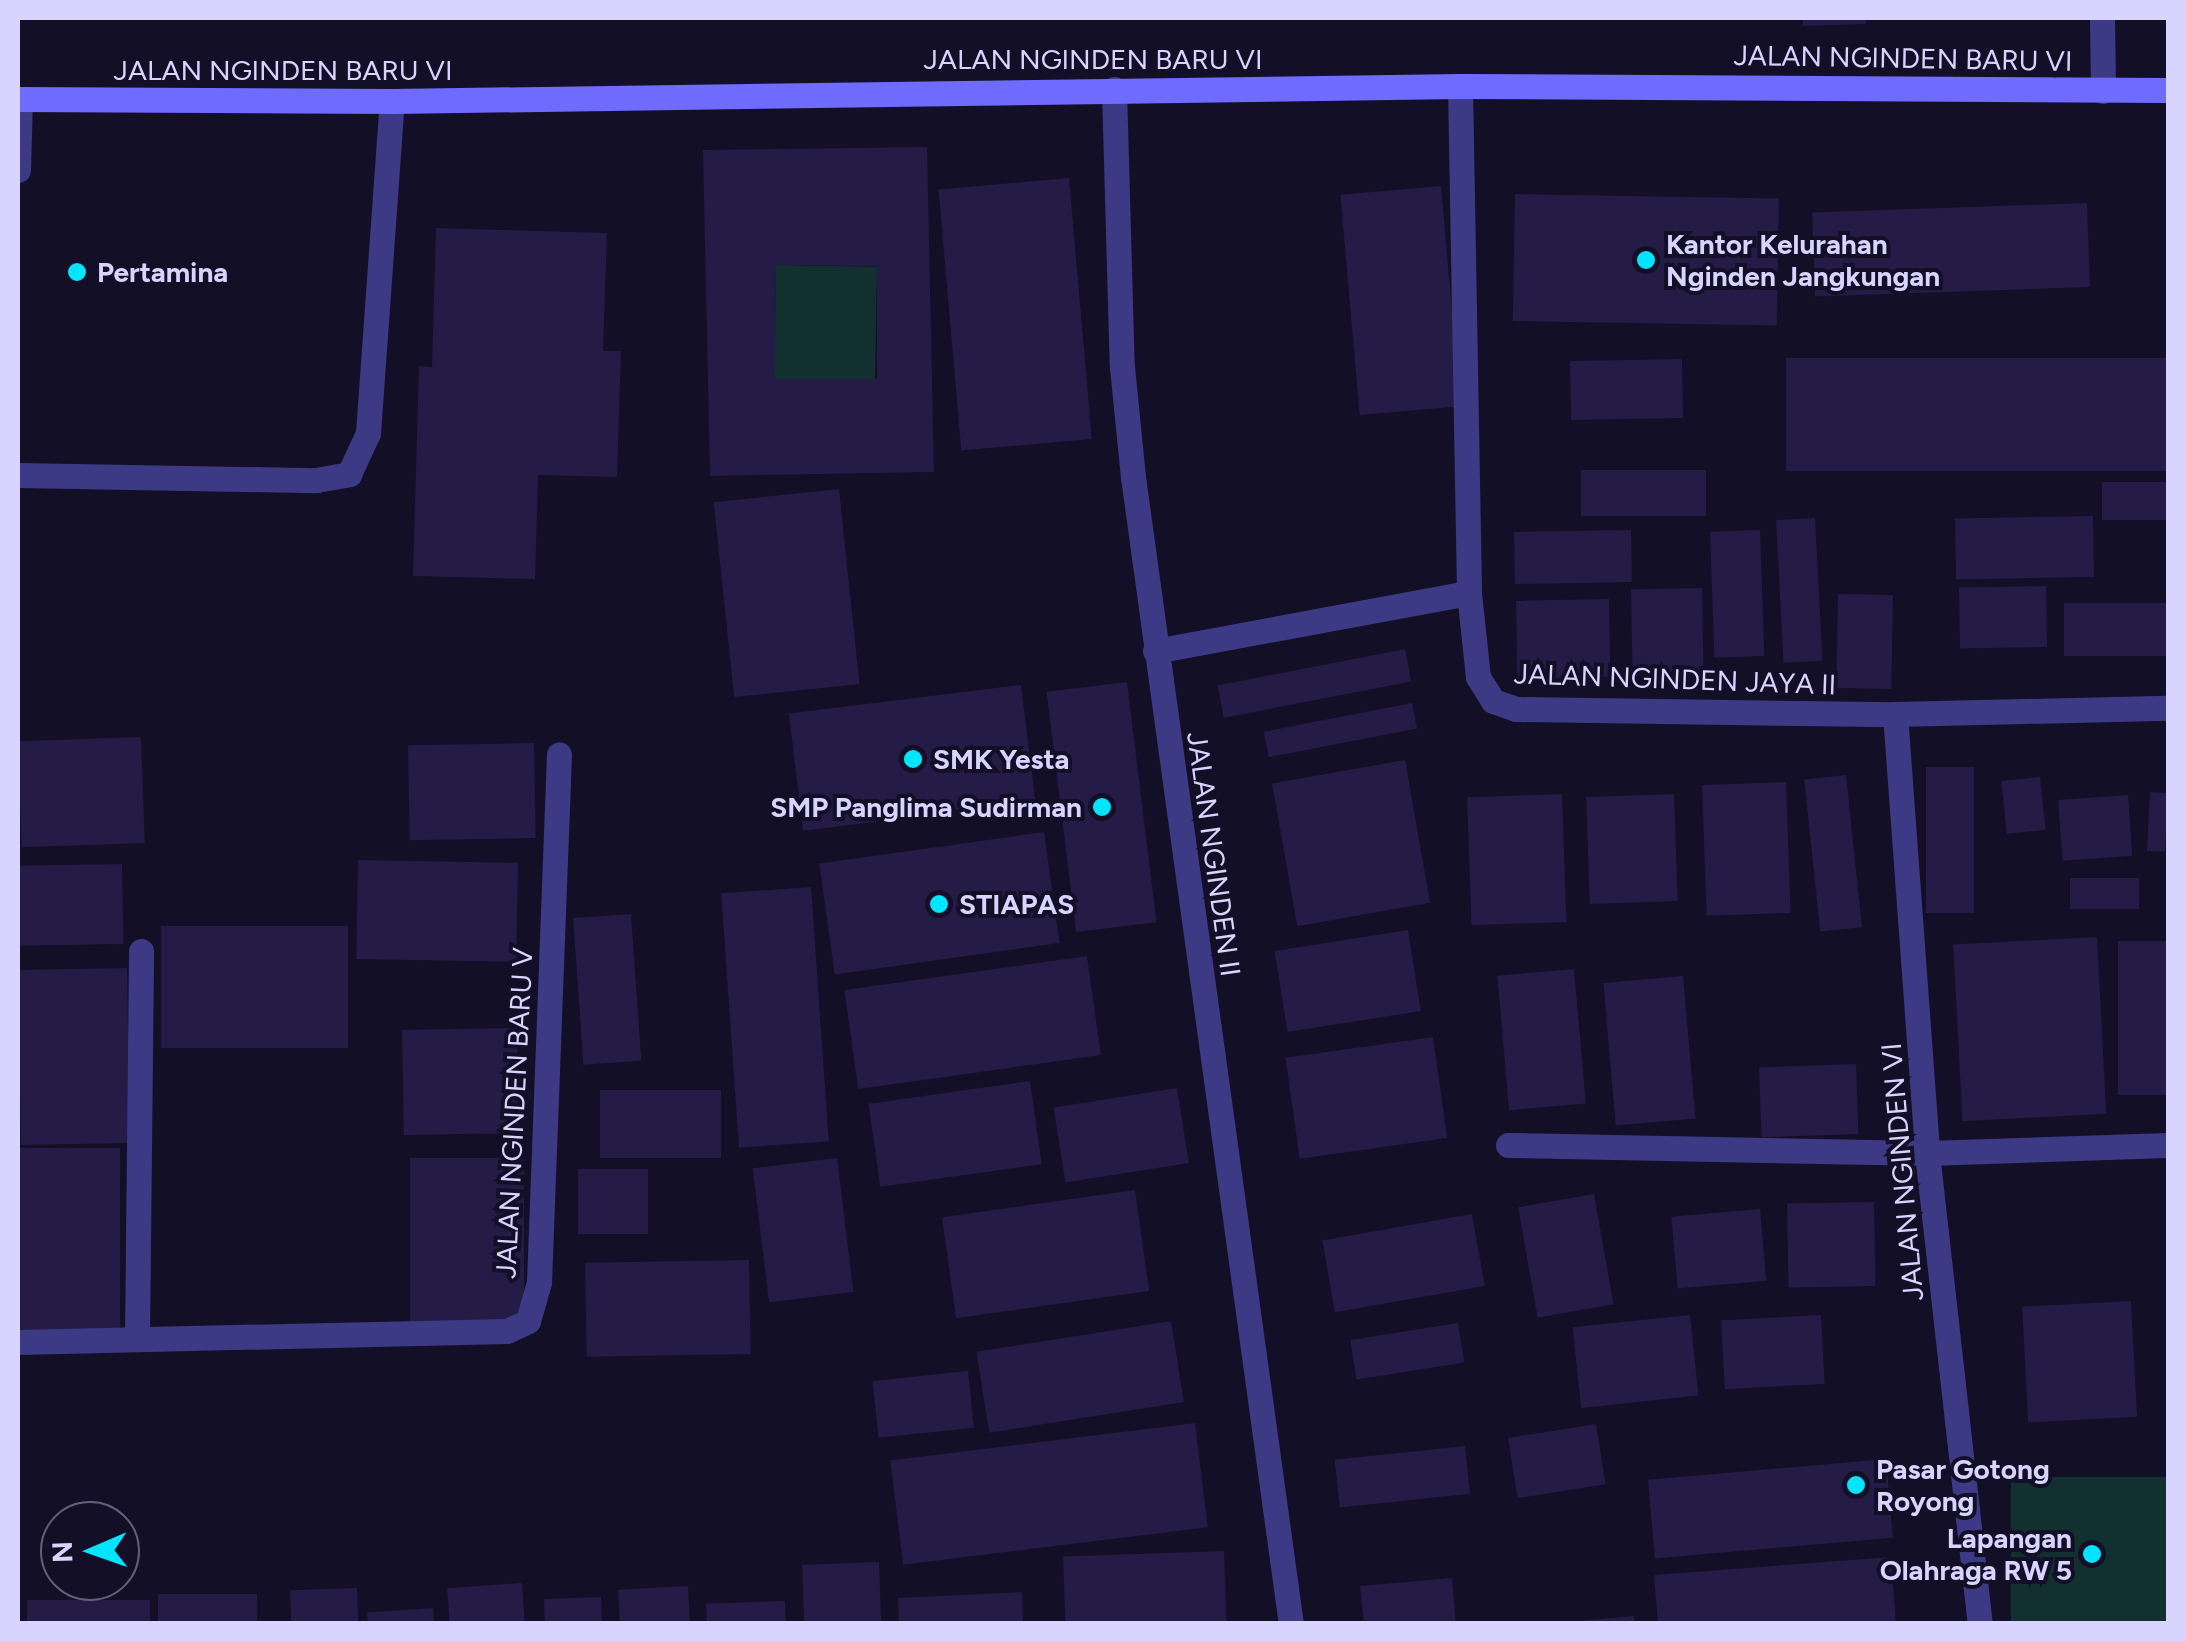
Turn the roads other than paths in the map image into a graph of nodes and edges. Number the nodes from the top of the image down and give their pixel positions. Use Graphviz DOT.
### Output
graph roads {
  1 [pos="2102,18"];
  2 [pos="1460,86"];
  3 [pos="1114,90"];
  4 [pos="2168,90"];
  5 [pos="2103,91"];
  6 [pos="19,100"];
  7 [pos="392,101"];
  8 [pos="18,170"];
  9 [pos="18,475"];
  10 [pos="1469,593"];
  11 [pos="1155,651"];
  12 [pos="2168,708"];
  13 [pos="1895,714"];
  14 [pos="559,754"];
  15 [pos="141,952"];
  16 [pos="1508,1145"];
  17 [pos="2168,1146"];
  18 [pos="1927,1153"];
  19 [pos="138,1339"];
  20 [pos="18,1342"];
  21 [pos="1291,1624"];
  22 [pos="1980,1624"];
  1 -- 5 [label="street"];
  2 -- 3 [label="street, JALAN NGINDEN BARU VI"];
  2 -- 5 [label="street, JALAN NGINDEN BARU VI"];
  2 -- 10 [label="street"];
  3 -- 7 [label="street, JALAN NGINDEN BARU VI"];
  3 -- 11 [label="street, JALAN NGINDEN II"];
  4 -- 5 [label="street, JALAN NGINDEN BARU VI"];
  6 -- 7 [label="street, JALAN NGINDEN BARU VI"];
  6 -- 8 [label="street"];
  7 -- 9 [label="street"];
  10 -- 11 [label="street"];
  10 -- 13 [label="street, JALAN NGINDEN JAYA II"];
  11 -- 21 [label="street, JALAN NGINDEN II"];
  12 -- 13 [label="street, JALAN NGINDEN JAYA II"];
  13 -- 18 [label="street, JALAN NGINDEN VI"];
  14 -- 19 [label="street, JALAN NGINDEN BARU V"];
  15 -- 19 [label="street"];
  16 -- 18 [label="street"];
  17 -- 18 [label="street"];
  18 -- 22 [label="street, JALAN NGINDEN VI"];
  19 -- 20 [label="street, JALAN NGINDEN BARU V"];
}
